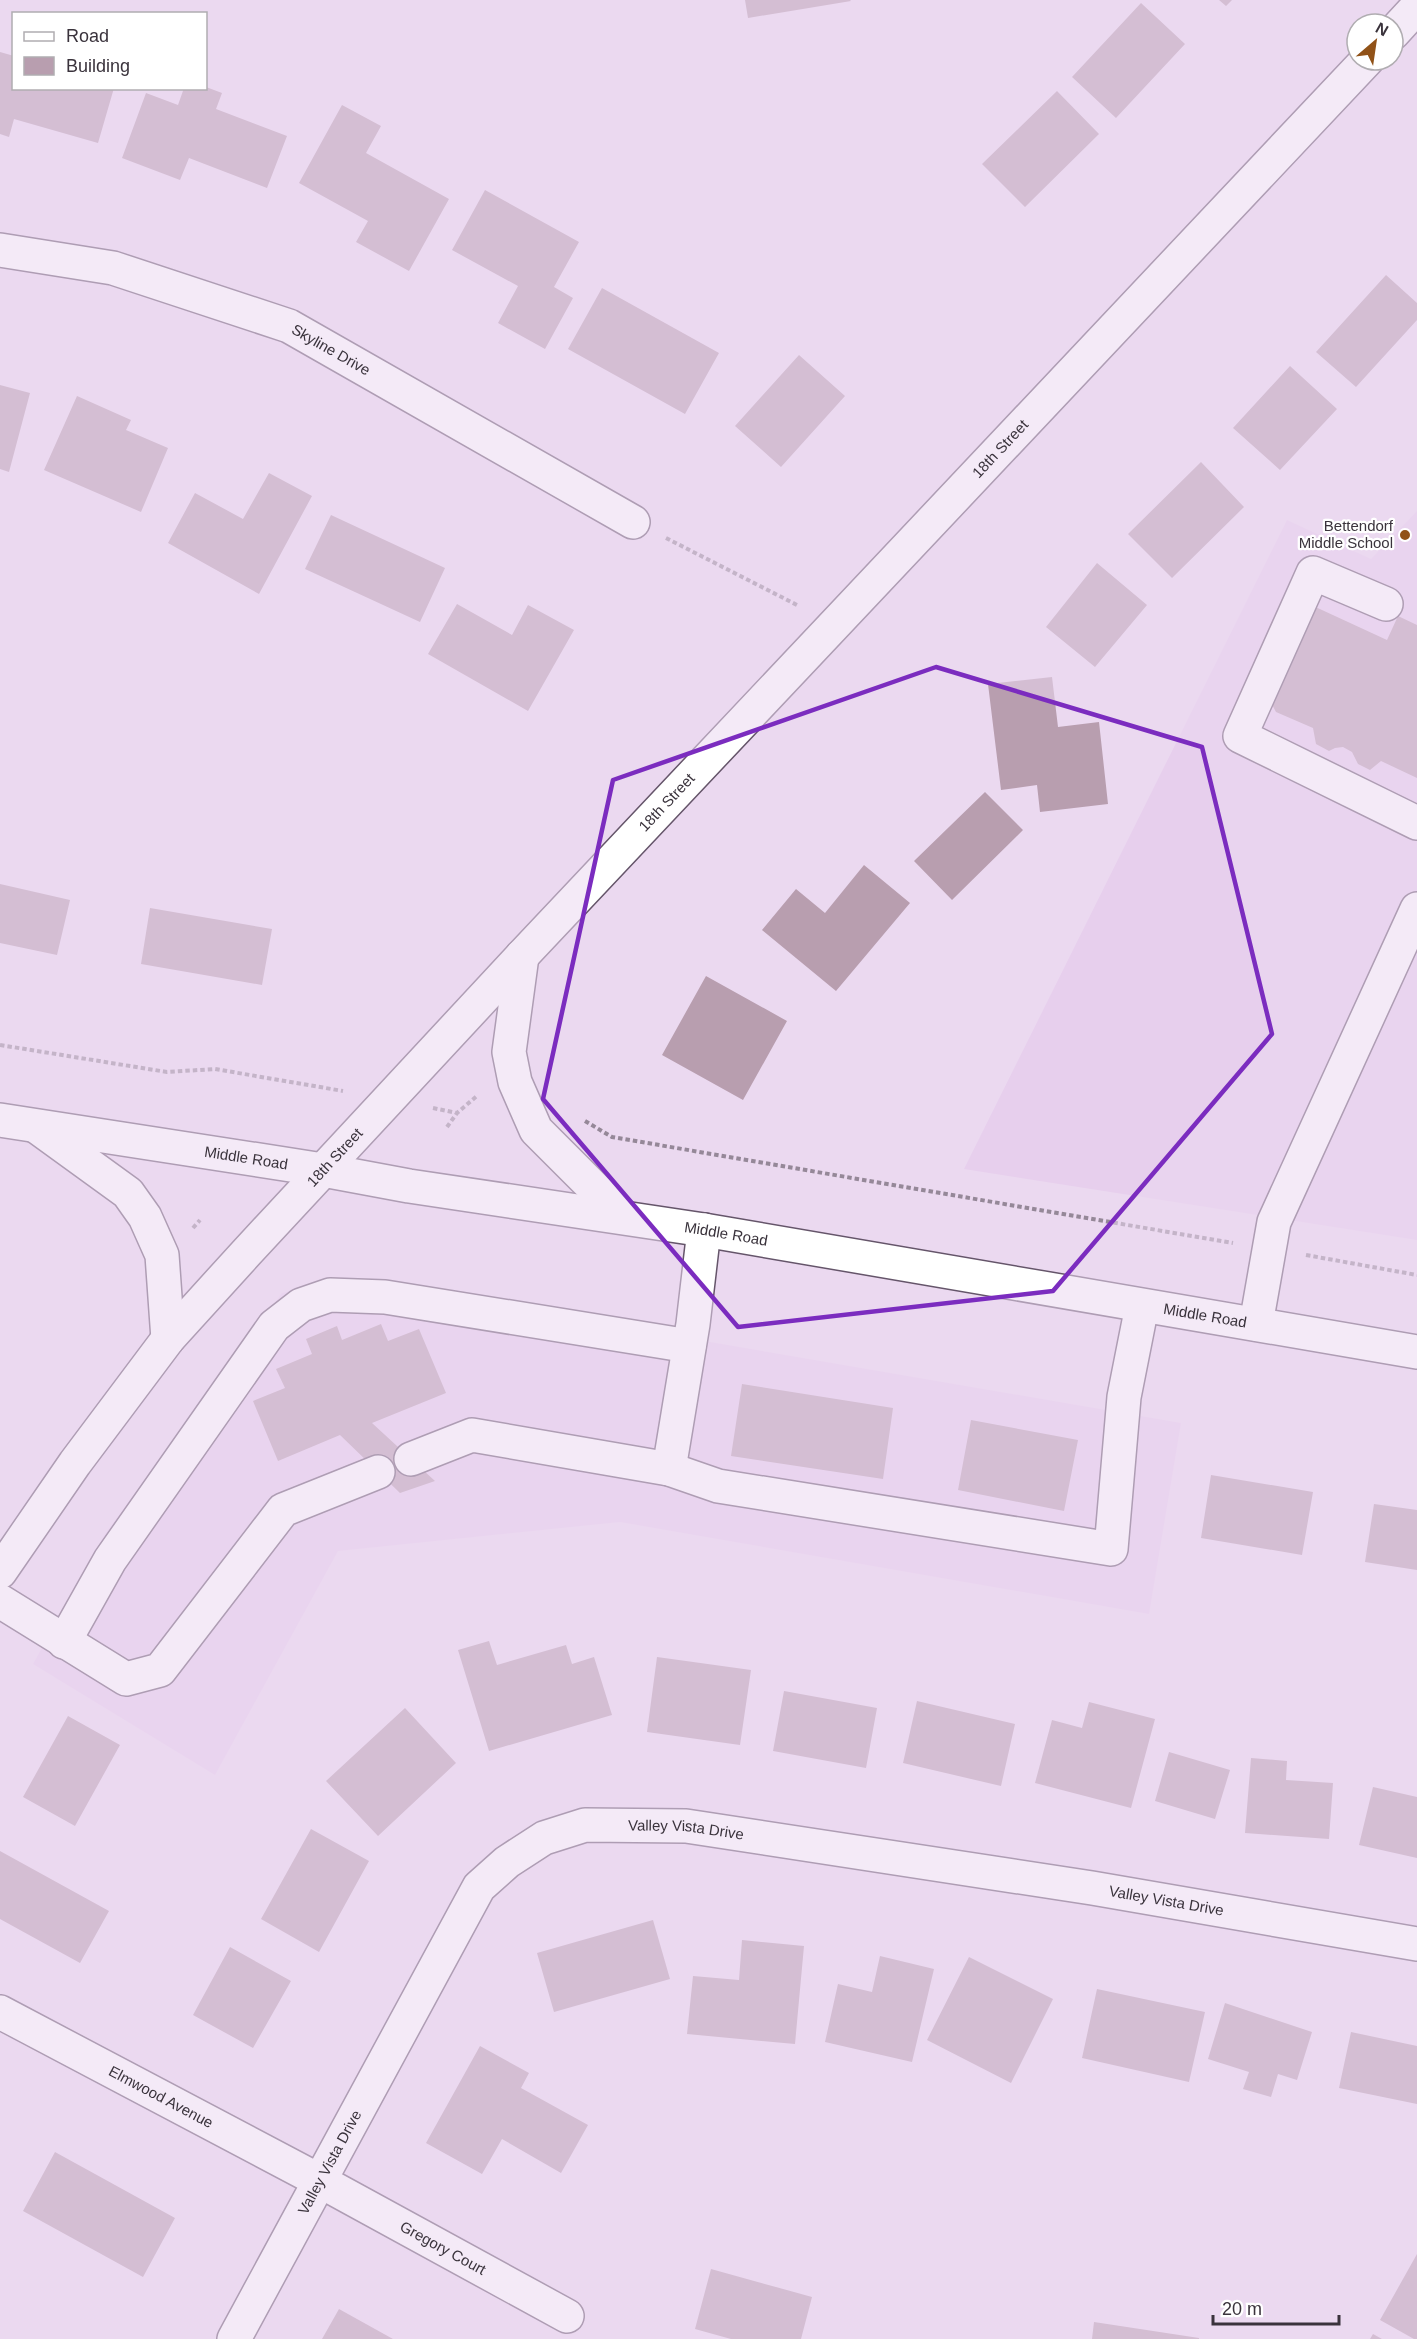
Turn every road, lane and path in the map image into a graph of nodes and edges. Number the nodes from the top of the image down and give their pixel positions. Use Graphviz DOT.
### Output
graph roads {
  1 [pos="1417,7"];
  2 [pos="1405,20"];
  3 [pos="1356,72"];
  4 [pos="0,250"];
  5 [pos="633,522"];
  6 [pos="1386,604"];
  7 [pos="835,624"];
  8 [pos="1417,823"];
  9 [pos="1417,909"];
  10 [pos="522,956"];
  11 [pos="0,1045"];
  12 [pos="294,1081"];
  13 [pos="486,1088"];
  14 [pos="426,1107"];
  15 [pos="457,1113"];
  16 [pos="580,1116"];
  17 [pos="0,1120"];
  18 [pos="33,1125"];
  19 [pos="447,1127"];
  20 [pos="323,1170"];
  21 [pos="623,1217"];
  22 [pos="704,1230"];
  23 [pos="1239,1244"];
  24 [pos="1305,1255"];
  25 [pos="1417,1275"];
  26 [pos="1142,1306"];
  27 [pos="1256,1324"];
  28 [pos="168,1339"];
  29 [pos="689,1346"];
  30 [pos="1417,1352"];
  31 [pos="411,1459"];
  32 [pos="669,1469"];
  33 [pos="378,1472"];
  34 [pos="0,1572"];
  35 [pos="0,1601"];
  36 [pos="64,1641"];
  37 [pos="1417,1944"];
  38 [pos="0,2012"];
  39 [pos="320,2181"];
  40 [pos="567,2316"];
  41 [pos="234,2339"];
  1 -- 2 [label="street"];
  3 -- 7 [label="street, 18th Street"];
  4 -- 5 [label="street, Skyline Drive"];
  5 -- 7 [label="path"];
  6 -- 8 [label="street"];
  7 -- 10 [label="street, 18th Street"];
  9 -- 27 [label="street"];
  10 -- 20 [label="street, 18th Street"];
  10 -- 21 [label="street"];
  11 -- 12 [label="path"];
  13 -- 15 [label="path"];
  14 -- 15 [label="path"];
  15 -- 19 [label="path"];
  16 -- 23 [label="path"];
  17 -- 18 [label="street, Middle Road"];
  18 -- 20 [label="street, Middle Road"];
  18 -- 28 [label="street, Middle Road"];
  20 -- 21 [label="street, Middle Road"];
  20 -- 28 [label="street, 18th Street"];
  21 -- 22 [label="street, Middle Road"];
  22 -- 26 [label="street, Middle Road"];
  22 -- 29 [label="street"];
  24 -- 25 [label="path"];
  26 -- 27 [label="street, Middle Road"];
  26 -- 32 [label="street"];
  27 -- 30 [label="street, Middle Road"];
  28 -- 34 [label="street, 18th Street"];
  29 -- 32 [label="street"];
  29 -- 36 [label="street"];
  31 -- 32 [label="street"];
  33 -- 36 [label="street"];
  35 -- 36 [label="street"];
  37 -- 39 [label="street, Valley Vista Drive"];
  38 -- 39 [label="street, Elmwood Avenue"];
  39 -- 40 [label="street, Gregory Court"];
  39 -- 41 [label="street, Valley Vista Drive"];
}
